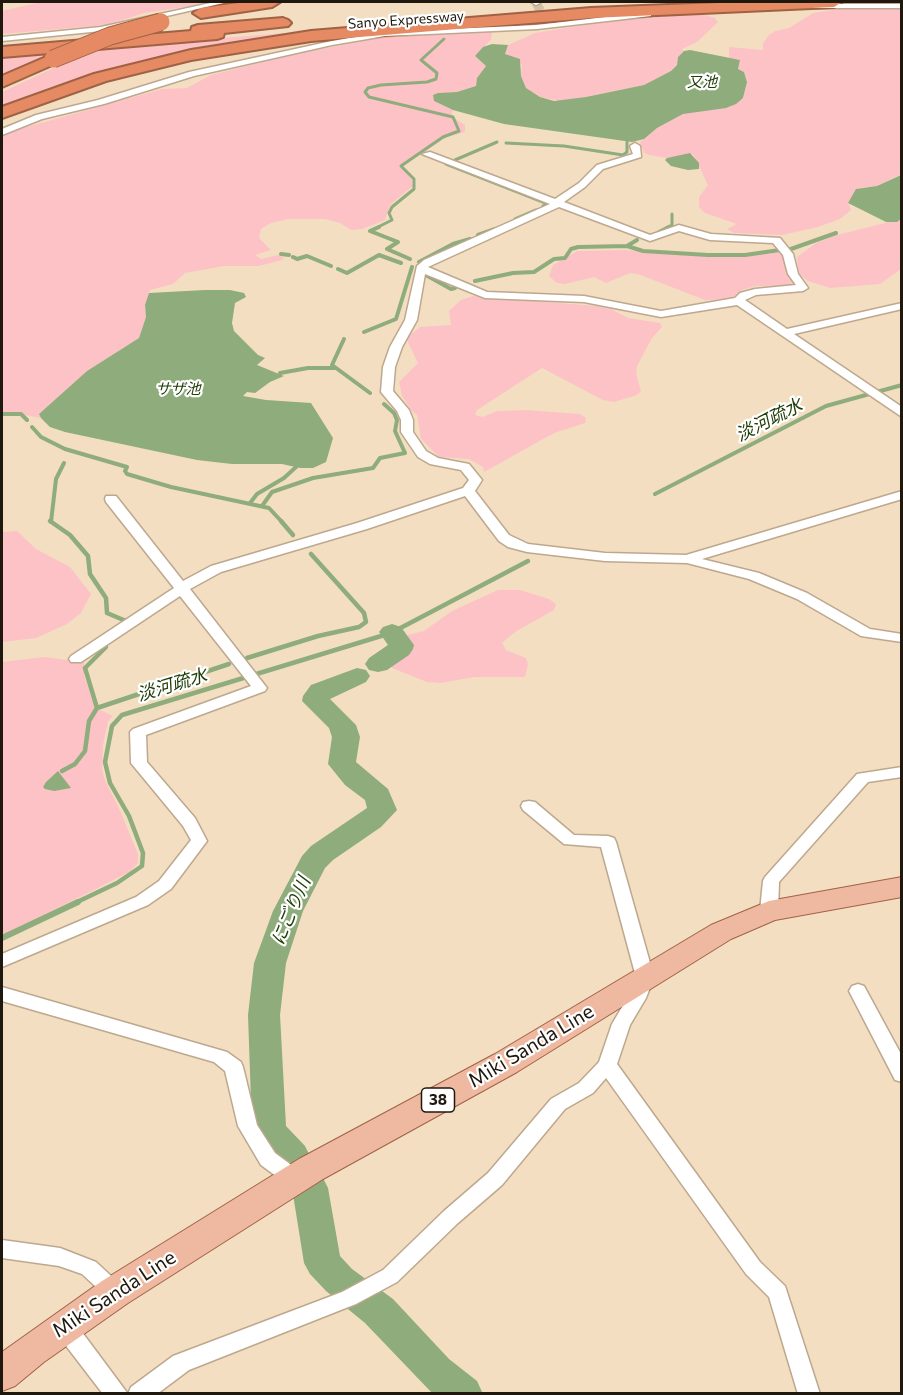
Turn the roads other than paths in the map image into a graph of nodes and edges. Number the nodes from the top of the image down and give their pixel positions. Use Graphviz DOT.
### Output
graph roads {
  1 [pos="224,2"];
  2 [pos="272,2"];
  3 [pos="660,2"];
  4 [pos="812,2"];
  5 [pos="834,2"];
  6 [pos="902,6"];
  7 [pos="2,39"];
  8 [pos="2,46"];
  9 [pos="2,52"];
  10 [pos="2,82"];
  11 [pos="2,113"];
  12 [pos="2,132"];
  13 [pos="635,146"];
  14 [pos="427,154"];
  15 [pos="557,203"];
  16 [pos="421,268"];
  17 [pos="739,301"];
  18 [pos="902,306"];
  19 [pos="788,332"];
  20 [pos="902,412"];
  21 [pos="468,491"];
  22 [pos="902,495"];
  23 [pos="111,499"];
  24 [pos="687,559"];
  25 [pos="182,589"];
  26 [pos="902,638"];
  27 [pos="76,659"];
  28 [pos="902,772"];
  29 [pos="529,806"];
  30 [pos="902,887"];
  31 [pos="769,911"];
  32 [pos="2,961"];
  33 [pos="645,977"];
  34 [pos="858,991"];
  35 [pos="2,994"];
  36 [pos="607,1065"];
  37 [pos="902,1075"];
  38 [pos="295,1179"];
  39 [pos="2,1249"];
  40 [pos="115,1292"];
  41 [pos="65,1327"];
  42 [pos="2,1374"];
  43 [pos="117,1394"];
  44 [pos="139,1394"];
  45 [pos="809,1394"];
  1 -- 7 [label="street"];
  2 -- 10 [label="highway, bridge"];
  3 -- 8 [label="highway, Sanyo Expressway"];
  4 -- 9 [label="highway, Sanyo Expressway"];
  5 -- 11 [label="highway"];
  6 -- 12 [label="street"];
  13 -- 15 [label="street"];
  14 -- 15 [label="street"];
  15 -- 16 [label="street"];
  15 -- 17 [label="street"];
  16 -- 17 [label="street"];
  16 -- 21 [label="street"];
  17 -- 19 [label="street"];
  18 -- 19 [label="street"];
  19 -- 20 [label="street"];
  21 -- 24 [label="street"];
  21 -- 25 [label="street"];
  22 -- 24 [label="street"];
  23 -- 25 [label="street"];
  24 -- 26 [label="street"];
  25 -- 27 [label="street"];
  25 -- 32 [label="street"];
  28 -- 31 [label="street"];
  29 -- 33 [label="street"];
  30 -- 31 [label="main road, Miki Sanda Line / 38"];
  31 -- 33 [label="main road, Miki Sanda Line / 38"];
  33 -- 36 [label="street"];
  33 -- 38 [label="main road, Miki Sanda Line / 38"];
  34 -- 37 [label="street"];
  35 -- 38 [label="street"];
  36 -- 44 [label="street"];
  36 -- 45 [label="street"];
  38 -- 40 [label="main road, Miki Sanda Line / 38"];
  39 -- 40 [label="street"];
  40 -- 41 [label="main road, Miki Sanda Line / 38"];
  41 -- 42 [label="main road, Miki Sanda Line / 38"];
  41 -- 43 [label="street"];
}
